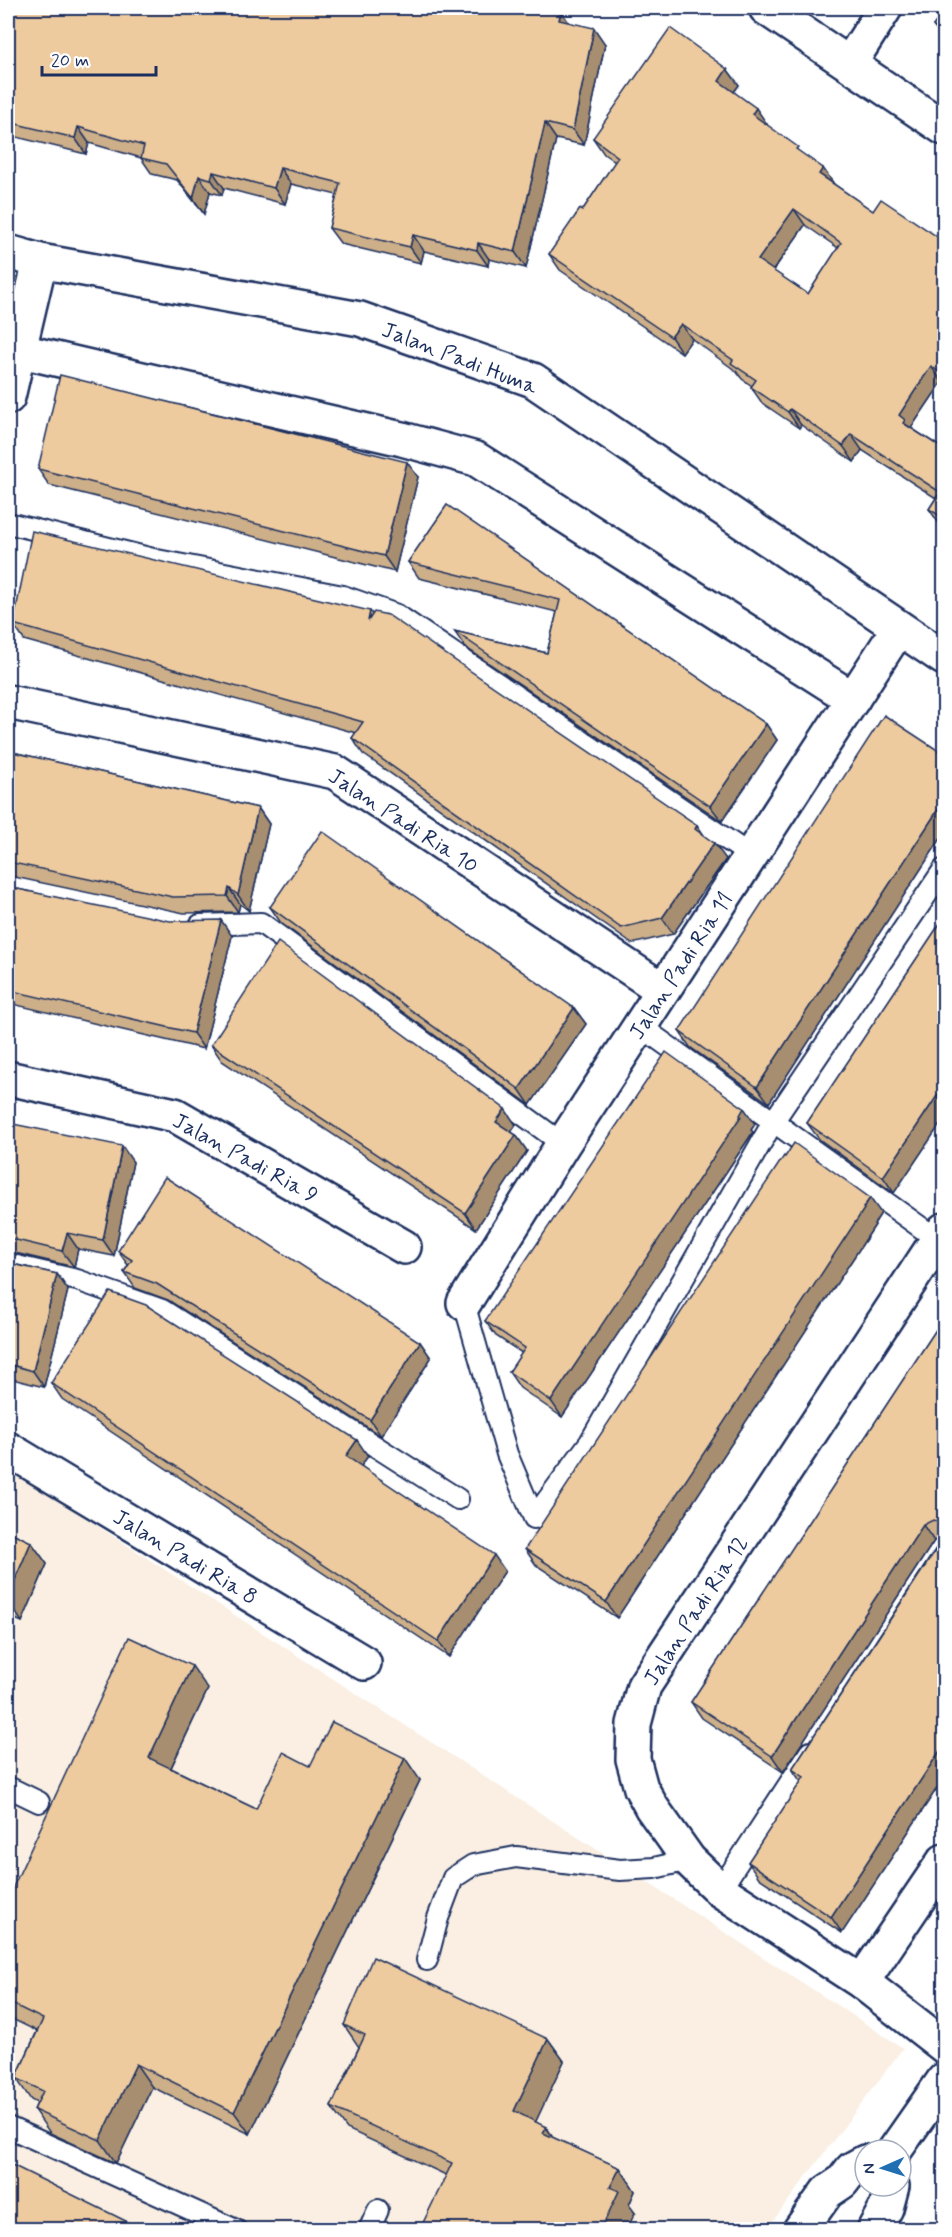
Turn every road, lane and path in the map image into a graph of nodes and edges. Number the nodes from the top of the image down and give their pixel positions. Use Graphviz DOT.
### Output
graph roads {
  1 [pos="766,8"];
  2 [pos="885,8"];
  3 [pos="850,63"];
  4 [pos="945,128"];
  5 [pos="8,252"];
  6 [pos="40,261"];
  7 [pos="13,349"];
  8 [pos="8,397"];
  9 [pos="8,523"];
  10 [pos="899,628"];
  11 [pos="945,658"];
  12 [pos="853,699"];
  13 [pos="8,702"];
  14 [pos="751,856"];
  15 [pos="945,869"];
  16 [pos="183,926"];
  17 [pos="663,990"];
  18 [pos="640,1026"];
  19 [pos="8,1078"];
  20 [pos="773,1122"];
  21 [pos="563,1144"];
  22 [pos="942,1238"];
  23 [pos="404,1247"];
  24 [pos="8,1264"];
  25 [pos="464,1303"];
  26 [pos="8,1449"];
  27 [pos="458,1499"];
  28 [pos="364,1663"];
  29 [pos="823,1734"];
  30 [pos="8,1787"];
  31 [pos="39,1802"];
  32 [pos="689,1860"];
  33 [pos="945,1861"];
  34 [pos="720,1890"];
  35 [pos="427,1960"];
  36 [pos="862,1982"];
  37 [pos="945,2046"];
  38 [pos="945,2080"];
  39 [pos="8,2127"];
  40 [pos="904,2138"];
  41 [pos="853,2172"];
  42 [pos="889,2198"];
  43 [pos="378,2210"];
  44 [pos="237,2229"];
  45 [pos="369,2229"];
  46 [pos="800,2229"];
  47 [pos="822,2229"];
  48 [pos="873,2229"];
  1 -- 3 [label="street"];
  2 -- 3 [label="street"];
  3 -- 4 [label="street"];
  5 -- 6 [label="street, Jalan Padi Huma"];
  6 -- 7 [label="street"];
  6 -- 10 [label="street, Jalan Padi Huma"];
  7 -- 8 [label="street"];
  7 -- 12 [label="street"];
  9 -- 14 [label="lane"];
  10 -- 11 [label="street, Jalan Padi Huma"];
  10 -- 12 [label="street, Jalan Padi Ria 11"];
  12 -- 14 [label="street, Jalan Padi Ria 11"];
  13 -- 17 [label="street, Jalan Padi Ria 10"];
  14 -- 17 [label="street, Jalan Padi Ria 11"];
  15 -- 20 [label="lane"];
  16 -- 21 [label="lane"];
  17 -- 18 [label="street, Jalan Padi Ria 11"];
  18 -- 20 [label="lane"];
  18 -- 21 [label="street, Jalan Padi Ria 11"];
  19 -- 23 [label="street, Jalan Padi Ria 9"];
  20 -- 22 [label="lane"];
  20 -- 25 [label="lane"];
  21 -- 25 [label="street, Jalan Padi Ria 11"];
  22 -- 32 [label="street, Jalan Padi Ria 12"];
  24 -- 27 [label="lane"];
  26 -- 28 [label="street, Jalan Padi Ria 8"];
  29 -- 34 [label="lane"];
  30 -- 31 [label="lane"];
  32 -- 34 [label="street, Jalan Padi Ria 12"];
  32 -- 35 [label="lane"];
  33 -- 36 [label="street"];
  34 -- 36 [label="street, Jalan Padi Ria 12"];
  36 -- 37 [label="street, Jalan Padi Ria 12"];
  38 -- 40 [label="street"];
  39 -- 44 [label="lane"];
  41 -- 46 [label="street"];
  41 -- 47 [label="street"];
  42 -- 48 [label="street"];
  43 -- 45 [label="lane"];
}
